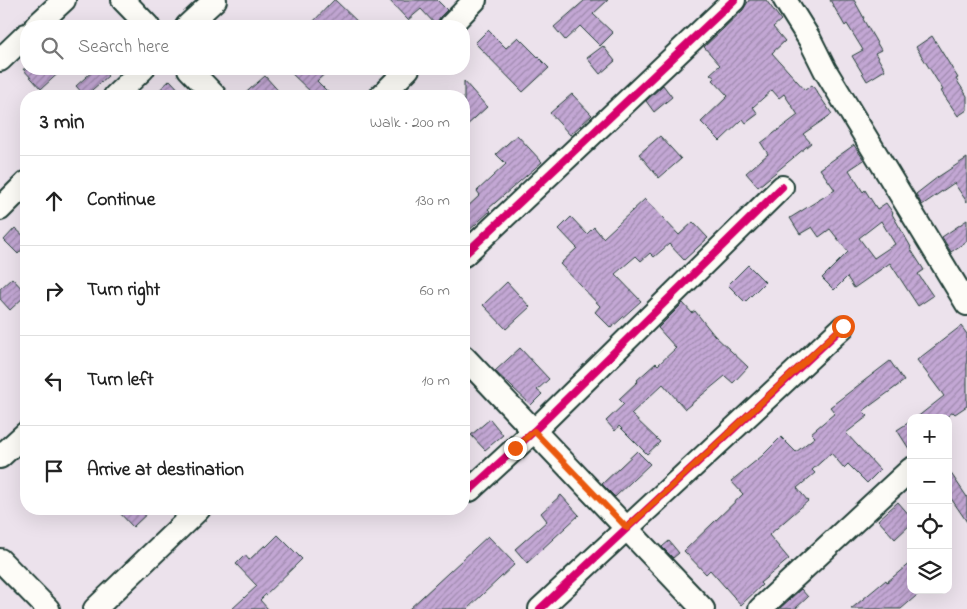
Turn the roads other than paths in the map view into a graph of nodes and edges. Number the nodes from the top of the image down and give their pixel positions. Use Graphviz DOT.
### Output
graph roads {
  1 [pos="64,0"];
  2 [pos="123,0"];
  3 [pos="215,0"];
  4 [pos="476,0"];
  5 [pos="734,0"];
  6 [pos="785,0"];
  7 [pos="42,20"];
  8 [pos="142,20"];
  9 [pos="193,20"];
  10 [pos="456,20"];
  11 [pos="20,41"];
  12 [pos="0,60"];
  13 [pos="137,75"];
  14 [pos="195,75"];
  15 [pos="402,75"];
  16 [pos="121,90"];
  17 [pos="209,90"];
  18 [pos="387,90"];
  19 [pos="782,188"];
  20 [pos="20,189"];
  21 [pos="0,209"];
  22 [pos="470,249"];
  23 [pos="967,304"];
  24 [pos="843,326"];
  25 [pos="470,364"];
  26 [pos="534,431"];
  27 [pos="20,439"];
  28 [pos="0,457"];
  29 [pos="907,473"];
  30 [pos="470,490"];
  31 [pos="193,515"];
  32 [pos="627,528"];
  33 [pos="0,560"];
  34 [pos="48,609"];
  35 [pos="95,609"];
  36 [pos="540,609"];
  37 [pos="704,609"];
  38 [pos="760,609"];
  1 -- 7 [label="street"];
  2 -- 8 [label="street"];
  3 -- 9 [label="street"];
  4 -- 10 [label="street"];
  5 -- 22 [label="street"];
  6 -- 23 [label="street"];
  11 -- 12 [label="street"];
  13 -- 16 [label="street"];
  14 -- 17 [label="street"];
  15 -- 18 [label="street"];
  19 -- 26 [label="street"];
  20 -- 21 [label="street"];
  24 -- 32 [label="street"];
  25 -- 26 [label="street"];
  26 -- 30 [label="street"];
  26 -- 32 [label="street"];
  27 -- 28 [label="street"];
  29 -- 38 [label="street"];
  31 -- 35 [label="street"];
  32 -- 36 [label="street"];
  32 -- 37 [label="street"];
  33 -- 34 [label="street"];
}
